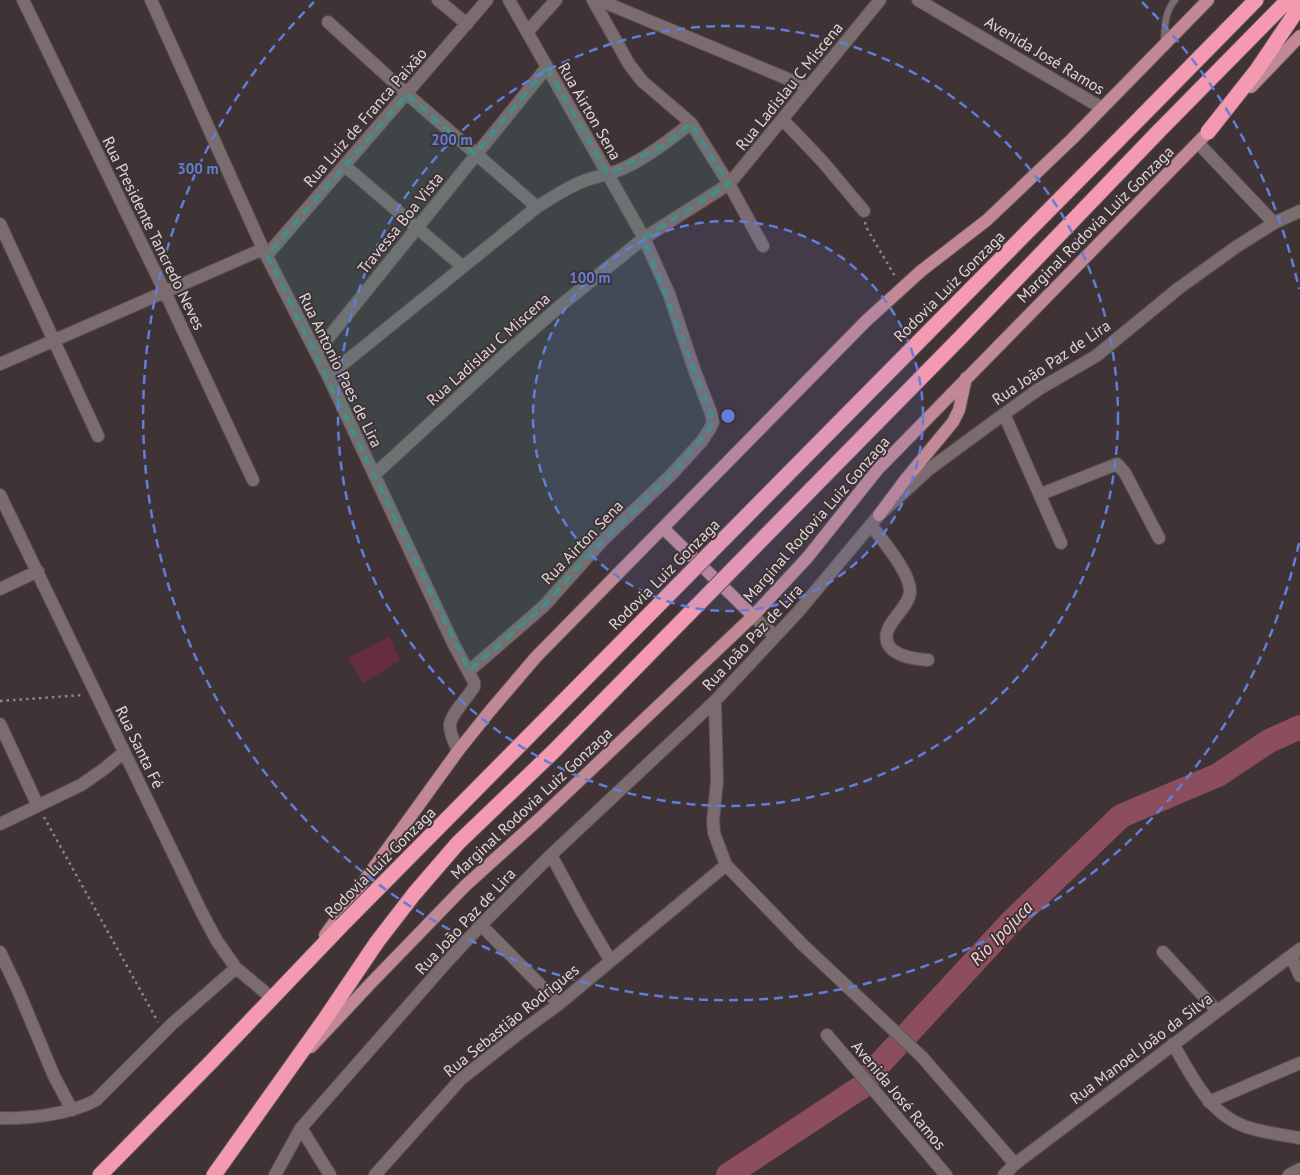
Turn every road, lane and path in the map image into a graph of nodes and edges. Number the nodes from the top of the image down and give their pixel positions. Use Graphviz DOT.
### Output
graph roads {
  1 [pos="23,0"];
  2 [pos="152,0"];
  3 [pos="438,0"];
  4 [pos="487,0"];
  5 [pos="509,0"];
  6 [pos="556,0"];
  7 [pos="593,0"];
  8 [pos="599,0"];
  9 [pos="880,0"];
  10 [pos="918,0"];
  11 [pos="1175,0"];
  12 [pos="1208,0"];
  13 [pos="1256,0"];
  14 [pos="1288,0"];
  15 [pos="1300,6"];
  16 [pos="328,22"];
  17 [pos="467,24"];
  18 [pos="527,32"];
  19 [pos="1300,36"];
  20 [pos="1164,46"];
  21 [pos="546,67"];
  22 [pos="807,87"];
  23 [pos="407,94"];
  24 [pos="1102,108"];
  25 [pos="783,120"];
  26 [pos="691,122"];
  27 [pos="1203,138"];
  28 [pos="475,154"];
  29 [pos="345,166"];
  30 [pos="608,174"];
  31 [pos="729,184"];
  32 [pos="536,207"];
  33 [pos="1300,211"];
  34 [pos="864,212"];
  35 [pos="1274,223"];
  36 [pos="0,224"];
  37 [pos="417,228"];
  38 [pos="644,238"];
  39 [pos="763,246"];
  40 [pos="265,252"];
  41 [pos="463,267"];
  42 [pos="902,287"];
  43 [pos="165,292"];
  44 [pos="55,340"];
  45 [pos="316,353"];
  46 [pos="0,364"];
  47 [pos="328,376"];
  48 [pos="966,378"];
  49 [pos="1004,414"];
  50 [pos="98,436"];
  51 [pos="374,475"];
  52 [pos="253,480"];
  53 [pos="1041,494"];
  54 [pos="0,495"];
  55 [pos="875,520"];
  56 [pos="663,528"];
  57 [pos="1159,538"];
  58 [pos="1062,543"];
  59 [pos="38,571"];
  60 [pos="0,589"];
  61 [pos="753,616"];
  62 [pos="775,636"];
  63 [pos="928,660"];
  64 [pos="469,671"];
  65 [pos="97,696"];
  66 [pos="715,701"];
  67 [pos="0,702"];
  68 [pos="0,724"];
  69 [pos="458,751"];
  70 [pos="124,753"];
  71 [pos="38,806"];
  72 [pos="0,824"];
  73 [pos="551,854"];
  74 [pos="726,865"];
  75 [pos="481,925"];
  76 [pos="0,952"];
  77 [pos="1163,952"];
  78 [pos="1296,953"];
  79 [pos="610,960"];
  80 [pos="305,962"];
  81 [pos="236,968"];
  82 [pos="1300,976"];
  83 [pos="272,998"];
  84 [pos="559,1004"];
  85 [pos="1217,1011"];
  86 [pos="164,1032"];
  87 [pos="827,1035"];
  88 [pos="1173,1044"];
  89 [pos="1300,1063"];
  90 [pos="284,1077"];
  91 [pos="1210,1102"];
  92 [pos="72,1110"];
  93 [pos="0,1118"];
  94 [pos="302,1128"];
  95 [pos="1300,1138"];
  96 [pos="1015,1164"];
  97 [pos="1300,1169"];
  98 [pos="100,1175"];
  99 [pos="214,1175"];
  100 [pos="275,1175"];
  101 [pos="330,1175"];
  102 [pos="375,1175"];
  103 [pos="946,1175"];
  104 [pos="1004,1175"];
  105 [pos="1289,1175"];
  1 -- 43 [label="street, Rua Presidente Tancredo Neves"];
  2 -- 40 [label="street, Rua Antonio Paes de Lira"];
  3 -- 17 [label="street"];
  4 -- 17 [label="street, Rua Luiz de Franca Paixão"];
  5 -- 18 [label="street, Rua Airton Sena"];
  6 -- 18 [label="street"];
  7 -- 26 [label="street"];
  8 -- 22 [label="street"];
  9 -- 22 [label="street, Rua Ladislau C Miscena"];
  10 -- 24 [label="street, Avenida José Ramos"];
  11 -- 20 [label="lane"];
  12 -- 20 [label="main road"];
  13 -- 80 [label="highway, Rodovia Luiz Gonzaga, bridge"];
  14 -- 90 [label="highway, bridge"];
  15 -- 27 [label="highway"];
  16 -- 23 [label="street"];
  17 -- 23 [label="street, Rua Luiz de Franca Paixão"];
  18 -- 21 [label="street, Rua Airton Sena"];
  19 -- 27 [label="main road, Marginal Rodovia Luiz Gonzaga"];
  20 -- 24 [label="main road"];
  21 -- 28 [label="street, Travessa Boa Vista"];
  21 -- 30 [label="street, Rua Airton Sena"];
  22 -- 25 [label="street, Rua Ladislau C Miscena"];
  23 -- 28 [label="street"];
  23 -- 29 [label="street, Rua Luiz de Franca Paixão"];
  24 -- 42 [label="main road"];
  25 -- 31 [label="street, Rua Ladislau C Miscena"];
  25 -- 34 [label="street"];
  26 -- 30 [label="street"];
  26 -- 31 [label="street"];
  27 -- 35 [label="street"];
  27 -- 48 [label="main road, Marginal Rodovia Luiz Gonzaga"];
  28 -- 32 [label="street"];
  28 -- 37 [label="street, Travessa Boa Vista"];
  29 -- 37 [label="street"];
  29 -- 40 [label="street, Rua Luiz de Franca Paixão"];
  30 -- 32 [label="street"];
  30 -- 38 [label="street, Rua Airton Sena"];
  31 -- 38 [label="street, Rua Ladislau C Miscena"];
  31 -- 39 [label="street"];
  32 -- 41 [label="street"];
  33 -- 35 [label="street, Rua João Paz de Lira"];
  34 -- 42 [label="path"];
  35 -- 49 [label="street, Rua João Paz de Lira"];
  36 -- 44 [label="street"];
  37 -- 41 [label="street"];
  37 -- 45 [label="street, Travessa Boa Vista"];
  38 -- 51 [label="street, Rua Ladislau C Miscena"];
  38 -- 64 [label="street, Rua Airton Sena"];
  40 -- 43 [label="street, Rua Luiz de Franca Paixão"];
  40 -- 45 [label="street, Rua Antonio Paes de Lira"];
  41 -- 47 [label="street"];
  42 -- 56 [label="main road"];
  43 -- 44 [label="street, Rua Luiz de Franca Paixão"];
  43 -- 52 [label="street, Rua Presidente Tancredo Neves"];
  44 -- 46 [label="street, Rua Luiz de Franca Paixão"];
  44 -- 50 [label="street"];
  45 -- 47 [label="street, Rua Antonio Paes de Lira"];
  47 -- 51 [label="street, Rua Antonio Paes de Lira"];
  48 -- 55 [label="main road"];
  48 -- 61 [label="main road, Marginal Rodovia Luiz Gonzaga"];
  49 -- 53 [label="street"];
  49 -- 55 [label="street, Rua João Paz de Lira"];
  51 -- 64 [label="street, Rua Antonio Paes de Lira"];
  53 -- 57 [label="street"];
  53 -- 58 [label="street"];
  54 -- 59 [label="street, Rua Santa Fé"];
  55 -- 62 [label="street, Rua João Paz de Lira"];
  55 -- 63 [label="street"];
  56 -- 61 [label="main road"];
  56 -- 69 [label="main road"];
  59 -- 60 [label="street"];
  59 -- 65 [label="street, Rua Santa Fé"];
  61 -- 62 [label="street"];
  61 -- 90 [label="main road, Marginal Rodovia Luiz Gonzaga"];
  62 -- 66 [label="street, Rua João Paz de Lira"];
  64 -- 69 [label="street, Rua Antonio Paes de Lira"];
  65 -- 67 [label="path"];
  65 -- 70 [label="street, Rua Santa Fé"];
  66 -- 73 [label="street, Rua João Paz de Lira"];
  66 -- 74 [label="street"];
  68 -- 71 [label="street"];
  69 -- 80 [label="main road"];
  70 -- 71 [label="street"];
  70 -- 81 [label="street, Rua Santa Fé"];
  71 -- 72 [label="street"];
  71 -- 86 [label="path"];
  73 -- 75 [label="street, Rua João Paz de Lira"];
  73 -- 79 [label="street"];
  74 -- 79 [label="street, Rua Sebastião Rodrigues"];
  74 -- 96 [label="street"];
  75 -- 84 [label="street"];
  75 -- 94 [label="street, Rua João Paz de Lira"];
  76 -- 92 [label="street"];
  77 -- 85 [label="street"];
  78 -- 82 [label="street"];
  78 -- 85 [label="street, Rua Manoel João da Silva"];
  79 -- 84 [label="street, Rua Sebastião Rodrigues"];
  80 -- 83 [label="highway, Rodovia Luiz Gonzaga"];
  81 -- 83 [label="street, Rua Santa Fé"];
  81 -- 86 [label="street"];
  83 -- 98 [label="highway, Rodovia Luiz Gonzaga"];
  84 -- 102 [label="street, Rua Sebastião Rodrigues"];
  85 -- 88 [label="street, Rua Manoel João da Silva"];
  86 -- 92 [label="street"];
  87 -- 103 [label="street, Avenida José Ramos"];
  88 -- 91 [label="street"];
  88 -- 96 [label="street, Rua Manoel João da Silva"];
  89 -- 91 [label="street"];
  90 -- 99 [label="highway"];
  91 -- 95 [label="street"];
  92 -- 93 [label="street"];
  94 -- 100 [label="street, Rua João Paz de Lira"];
  94 -- 101 [label="street"];
  96 -- 104 [label="street, Rua Manoel João da Silva"];
  97 -- 105 [label="street"];
}
